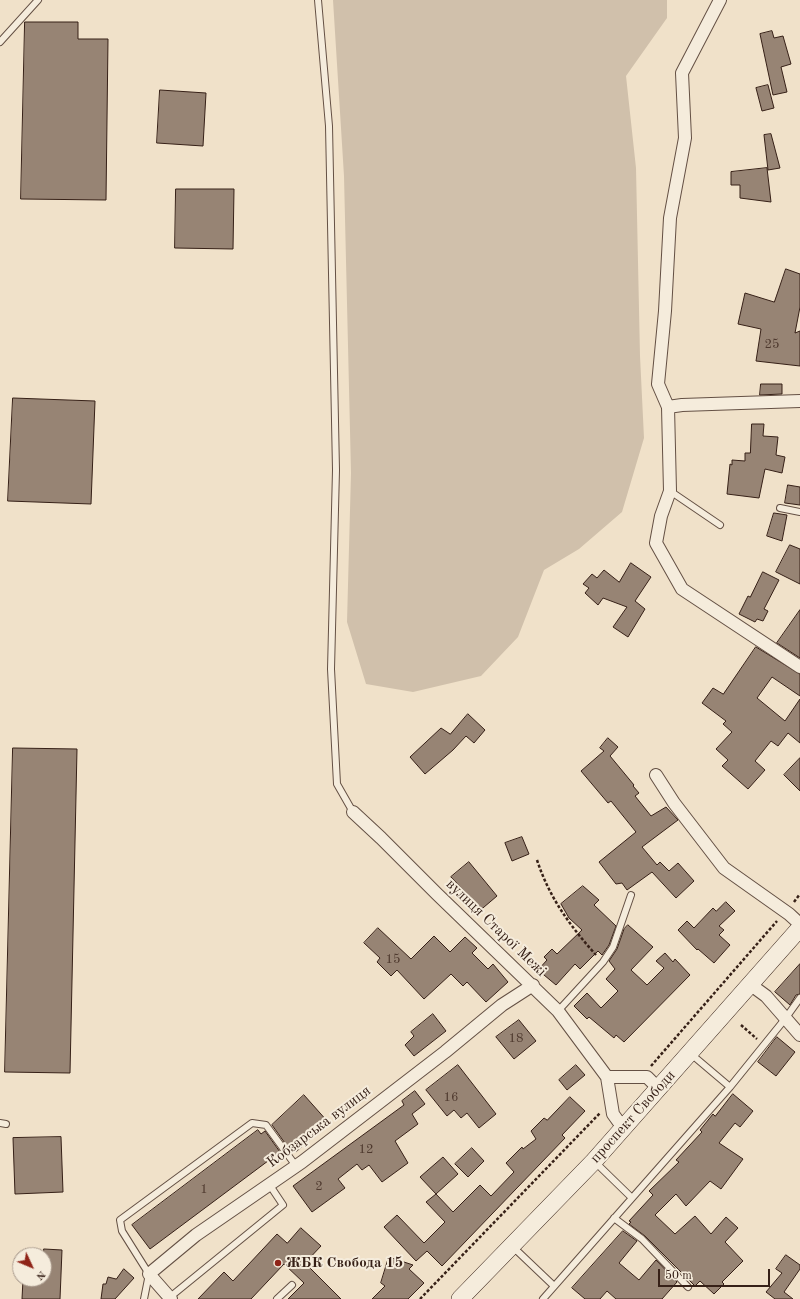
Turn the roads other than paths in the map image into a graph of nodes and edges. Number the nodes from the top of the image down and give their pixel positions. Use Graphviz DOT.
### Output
graph roads {
  1 [pos="38,0"];
  2 [pos="318,0"];
  3 [pos="720,0"];
  4 [pos="0,42"];
  5 [pos="800,401"];
  6 [pos="668,407"];
  7 [pos="670,491"];
  8 [pos="780,508"];
  9 [pos="800,512"];
  10 [pos="720,525"];
  11 [pos="800,667"];
  12 [pos="656,775"];
  13 [pos="353,812"];
  14 [pos="631,895"];
  15 [pos="800,924"];
  16 [pos="800,928"];
  17 [pos="533,985"];
  18 [pos="751,985"];
  19 [pos="800,998"];
  20 [pos="558,1011"];
  21 [pos="785,1019"];
  22 [pos="800,1035"];
  23 [pos="690,1054"];
  24 [pos="607,1077"];
  25 [pos="730,1086"];
  26 [pos="659,1089"];
  27 [pos="623,1128"];
  28 [pos="594,1161"];
  29 [pos="296,1166"];
  30 [pos="270,1184"];
  31 [pos="632,1198"];
  32 [pos="614,1218"];
  33 [pos="512,1246"];
  34 [pos="149,1274"];
  35 [pos="292,1286"];
  36 [pos="554,1286"];
  37 [pos="688,1287"];
  38 [pos="171,1298"];
  39 [pos="144,1299"];
  40 [pos="277,1299"];
  41 [pos="460,1299"];
  42 [pos="543,1299"];
  1 -- 4 [label="lane"];
  2 -- 13 [label="lane"];
  3 -- 6 [label="street"];
  5 -- 6 [label="street"];
  6 -- 7 [label="street"];
  7 -- 10 [label="lane"];
  7 -- 11 [label="street"];
  8 -- 9 [label="lane"];
  12 -- 15 [label="street"];
  13 -- 17 [label="street, вулиця Старої Межі"];
  14 -- 20 [label="lane"];
  16 -- 18 [label="main road, проспект Свободи"];
  17 -- 20 [label="street, вулиця Старої Межі"];
  17 -- 29 [label="street, Кобзарська вулиця"];
  18 -- 21 [label="street"];
  18 -- 23 [label="main road, проспект Свободи"];
  19 -- 21 [label="lane"];
  20 -- 24 [label="street, вулиця Старої Межі"];
  21 -- 22 [label="street"];
  21 -- 25 [label="lane"];
  23 -- 25 [label="lane"];
  23 -- 26 [label="main road, проспект Свободи"];
  24 -- 26 [label="street"];
  24 -- 27 [label="street, вулиця Старої Межі"];
  25 -- 31 [label="lane"];
  26 -- 27 [label="main road, проспект Свободи"];
  27 -- 28 [label="main road, проспект Свободи"];
  28 -- 31 [label="lane"];
  28 -- 33 [label="main road, проспект Свободи"];
  29 -- 30 [label="street, Кобзарська вулиця"];
  29 -- 34 [label="lane"];
  30 -- 34 [label="street, Кобзарська вулиця"];
  30 -- 38 [label="lane"];
  31 -- 32 [label="lane"];
  32 -- 36 [label="lane"];
  32 -- 37 [label="lane"];
  33 -- 36 [label="lane"];
  33 -- 41 [label="main road, проспект Свободи"];
  34 -- 38 [label="street"];
  34 -- 39 [label="lane"];
  35 -- 40 [label="lane"];
  36 -- 42 [label="lane"];
}
